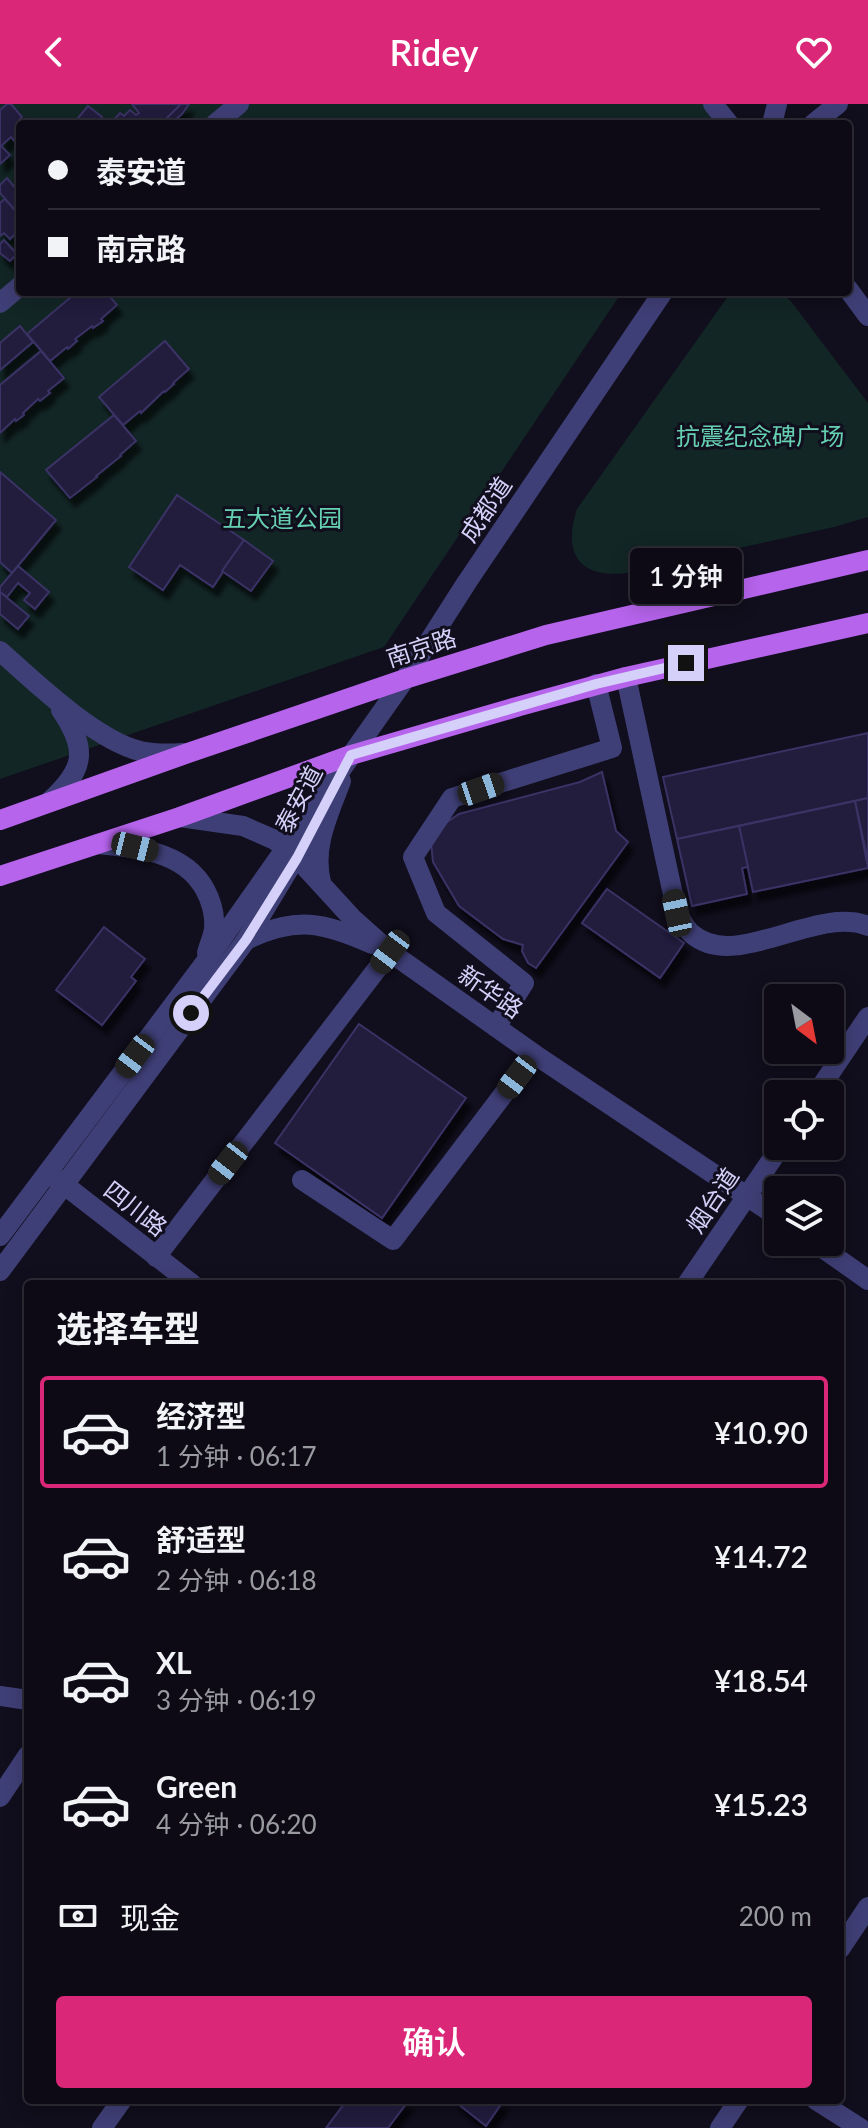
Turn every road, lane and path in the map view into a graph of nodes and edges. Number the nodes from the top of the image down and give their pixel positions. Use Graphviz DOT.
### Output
graph roads {
  1 [pos="713,104"];
  2 [pos="838,104"];
  3 [pos="726,120"];
  4 [pos="818,120"];
  5 [pos="16,289"];
  6 [pos="852,294"];
  7 [pos="660,296"];
  8 [pos="0,303"];
  9 [pos="868,316"];
  10 [pos="868,560"];
  11 [pos="868,623"];
  12 [pos="0,651"];
  13 [pos="626,677"];
  14 [pos="405,679"];
  15 [pos="596,684"];
  16 [pos="52,696"];
  17 [pos="188,753"];
  18 [pos="351,755"];
  19 [pos="50,801"];
  20 [pos="180,817"];
  21 [pos="0,820"];
  22 [pos="94,844"];
  23 [pos="291,853"];
  24 [pos="0,876"];
  25 [pos="321,882"];
  26 [pos="868,926"];
  27 [pos="246,940"];
  28 [pos="390,952"];
  29 [pos="204,964"];
  30 [pos="868,1017"];
  31 [pos="496,1027"];
  32 [pos="534,1054"];
  33 [pos="825,1080"];
  34 [pos="771,1160"];
  35 [pos="56,1179"];
  36 [pos="302,1180"];
  37 [pos="747,1196"];
  38 [pos="764,1208"];
  39 [pos="0,1236"];
  40 [pos="834,1256"];
  41 [pos="156,1257"];
  42 [pos="0,1271"];
  43 [pos="187,1280"];
  44 [pos="690,1280"];
  45 [pos="868,1280"];
  46 [pos="0,1696"];
  47 [pos="24,1699"];
  48 [pos="24,1761"];
  49 [pos="0,1797"];
  50 [pos="868,1907"];
  51 [pos="844,1943"];
  52 [pos="119,2104"];
  53 [pos="736,2104"];
  54 [pos="822,2104"];
  55 [pos="102,2128"];
  56 [pos="720,2128"];
  57 [pos="860,2128"];
  1 -- 3 [label="street"];
  2 -- 4 [label="street"];
  5 -- 8 [label="street"];
  6 -- 9 [label="street"];
  7 -- 14 [label="street, 成都道"];
  10 -- 14 [label="main road, 南京路"];
  11 -- 13 [label="main road"];
  12 -- 16 [label="street"];
  13 -- 15 [label="main road"];
  13 -- 26 [label="street"];
  14 -- 17 [label="main road, 南京路"];
  14 -- 18 [label="street, 成都道"];
  15 -- 18 [label="main road"];
  15 -- 31 [label="street"];
  16 -- 17 [label="street"];
  16 -- 19 [label="street"];
  17 -- 19 [label="main road, 南京路"];
  18 -- 20 [label="main road"];
  18 -- 23 [label="street, 泰安道"];
  18 -- 25 [label="street"];
  19 -- 21 [label="main road, 南京路"];
  20 -- 22 [label="main road"];
  20 -- 23 [label="street, 新华路"];
  22 -- 24 [label="main road"];
  22 -- 29 [label="street"];
  23 -- 25 [label="street, 新华路"];
  23 -- 27 [label="street, 泰安道"];
  23 -- 29 [label="street, 泰安道"];
  25 -- 28 [label="street, 新华路"];
  27 -- 28 [label="street"];
  27 -- 35 [label="street, 泰安道"];
  28 -- 31 [label="street, 新华路"];
  28 -- 41 [label="street"];
  29 -- 35 [label="street, 泰安道"];
  30 -- 33 [label="street"];
  31 -- 32 [label="street, 新华路"];
  32 -- 36 [label="street"];
  32 -- 37 [label="street, 新华路"];
  34 -- 37 [label="street, 烟台道"];
  35 -- 39 [label="street, 泰安道"];
  35 -- 41 [label="street, 四川路"];
  35 -- 42 [label="street, 泰安道"];
  37 -- 38 [label="street, 新华路"];
  37 -- 44 [label="street, 烟台道"];
  40 -- 45 [label="street"];
  41 -- 43 [label="street, 四川路"];
  46 -- 47 [label="street"];
  48 -- 49 [label="street"];
  50 -- 51 [label="street"];
  52 -- 55 [label="street"];
  53 -- 56 [label="street"];
  54 -- 57 [label="street"];
}
